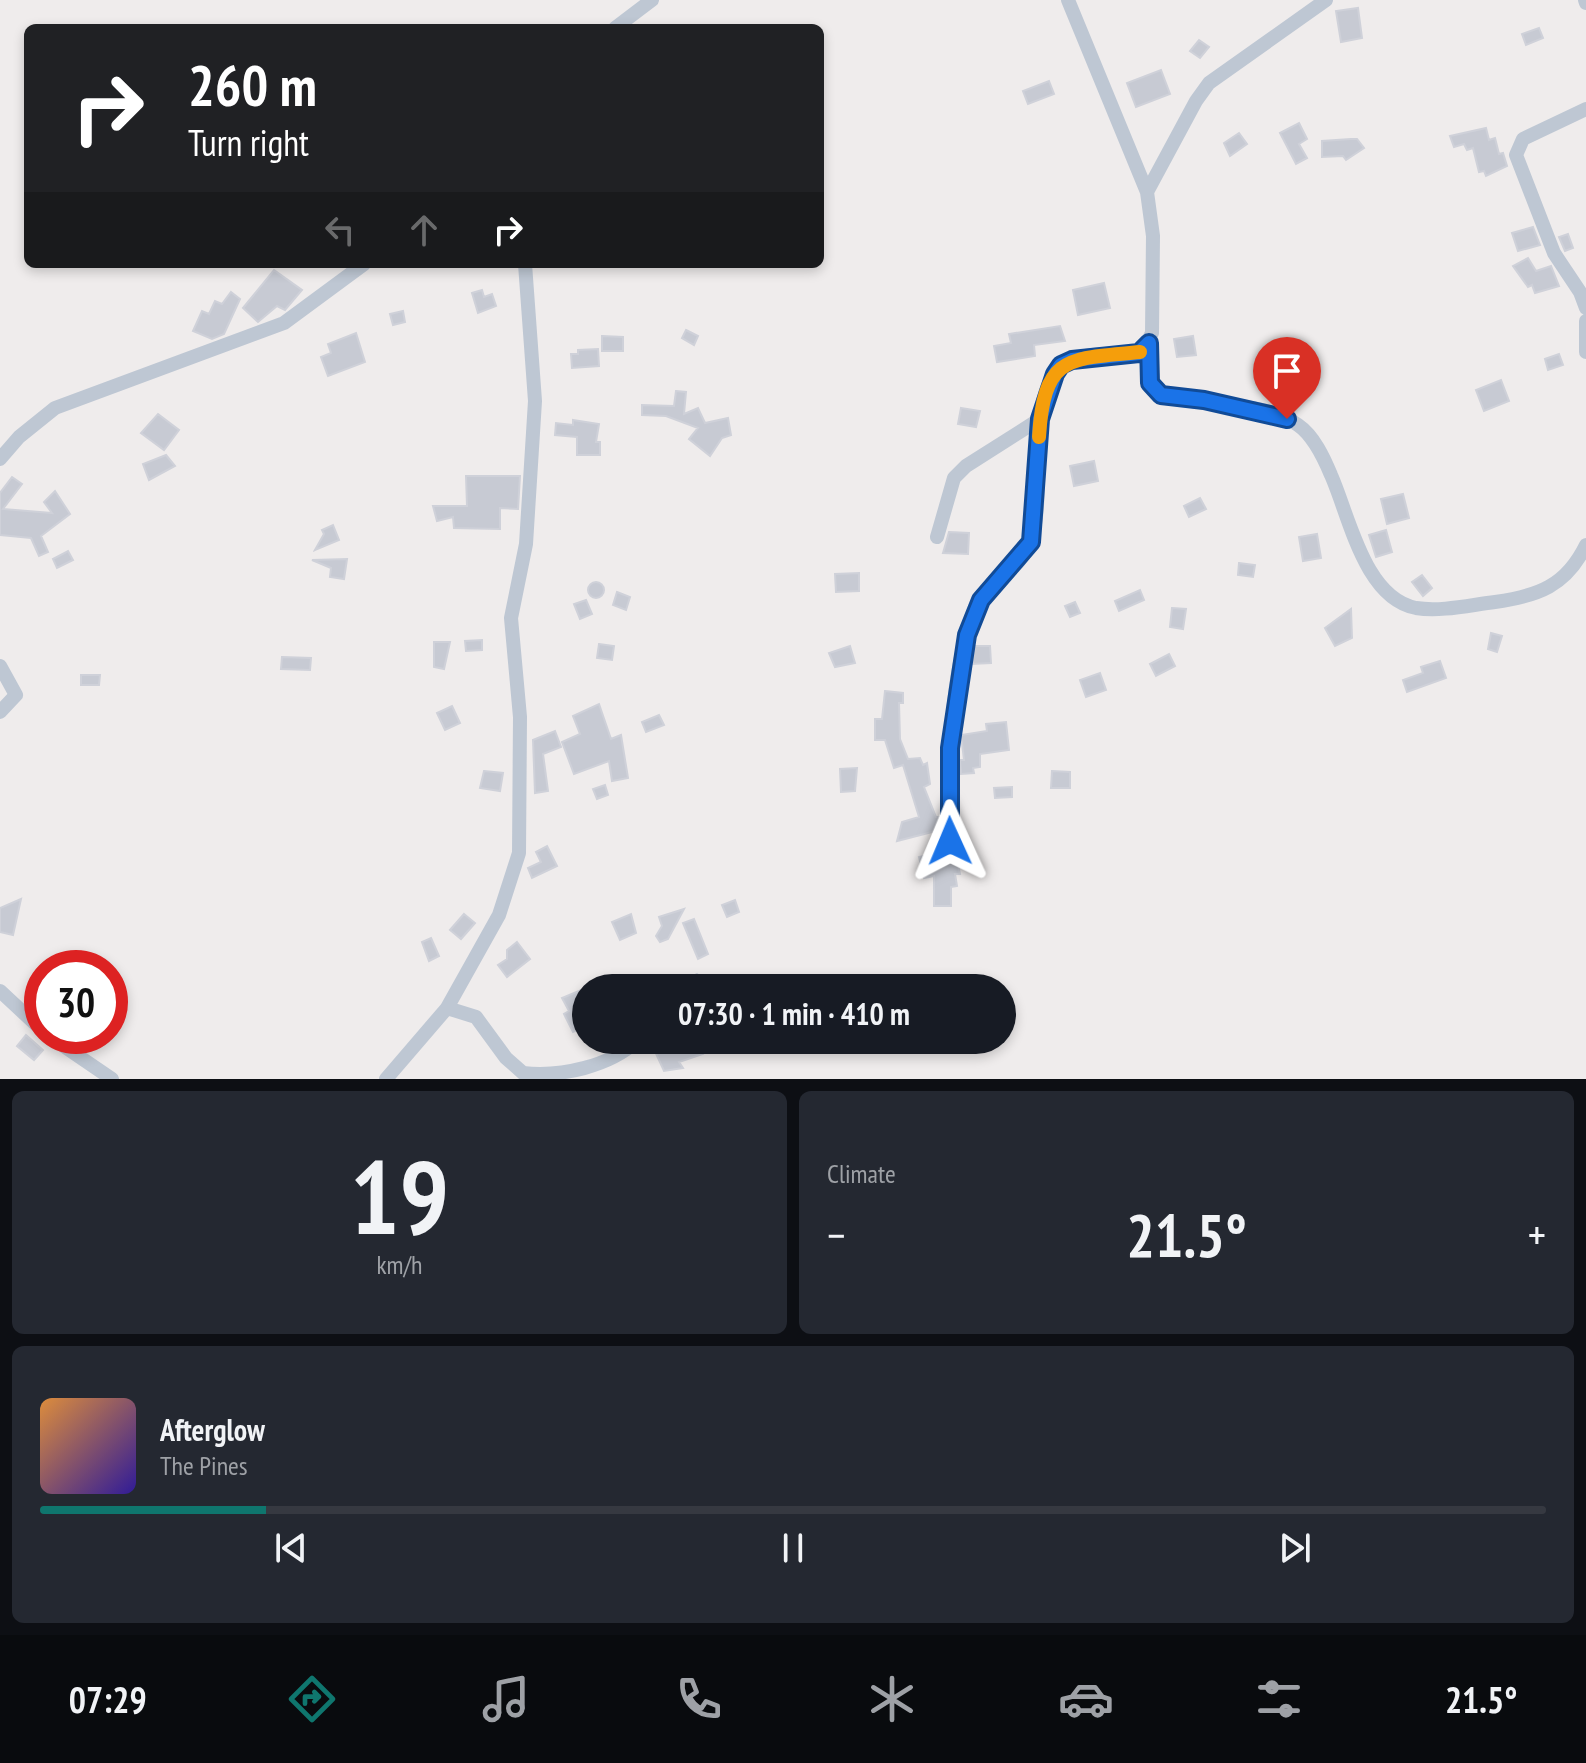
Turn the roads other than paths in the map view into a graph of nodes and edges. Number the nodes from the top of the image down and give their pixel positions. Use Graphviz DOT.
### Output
graph roads {
  1 [pos="652,0"];
  2 [pos="1068,0"];
  3 [pos="1323,1"];
  4 [pos="620,24"];
  5 [pos="1586,109"];
  6 [pos="1147,192"];
  7 [pos="359,268"];
  8 [pos="525,268"];
  9 [pos="1586,308"];
  10 [pos="1586,321"];
  11 [pos="1149,343"];
  12 [pos="1586,352"];
  13 [pos="1040,419"];
  14 [pos="0,459"];
  15 [pos="937,537"];
  16 [pos="1586,545"];
  17 [pos="0,666"];
  18 [pos="0,712"];
  19 [pos="950,841"];
  20 [pos="0,991"];
  21 [pos="447,1008"];
  22 [pos="24,1013"];
  23 [pos="75,1054"];
  24 [pos="616,1054"];
  25 [pos="112,1079"];
  26 [pos="386,1079"];
  1 -- 4 [label="street"];
  2 -- 6 [label="street"];
  3 -- 6 [label="street"];
  5 -- 9 [label="street"];
  6 -- 11 [label="street"];
  7 -- 14 [label="street"];
  8 -- 21 [label="street"];
  10 -- 12 [label="street"];
  11 -- 13 [label="street"];
  11 -- 16 [label="street"];
  13 -- 15 [label="street"];
  13 -- 19 [label="street"];
  17 -- 18 [label="street"];
  20 -- 22 [label="street"];
  21 -- 24 [label="street"];
  21 -- 26 [label="street"];
  23 -- 25 [label="street"];
}
